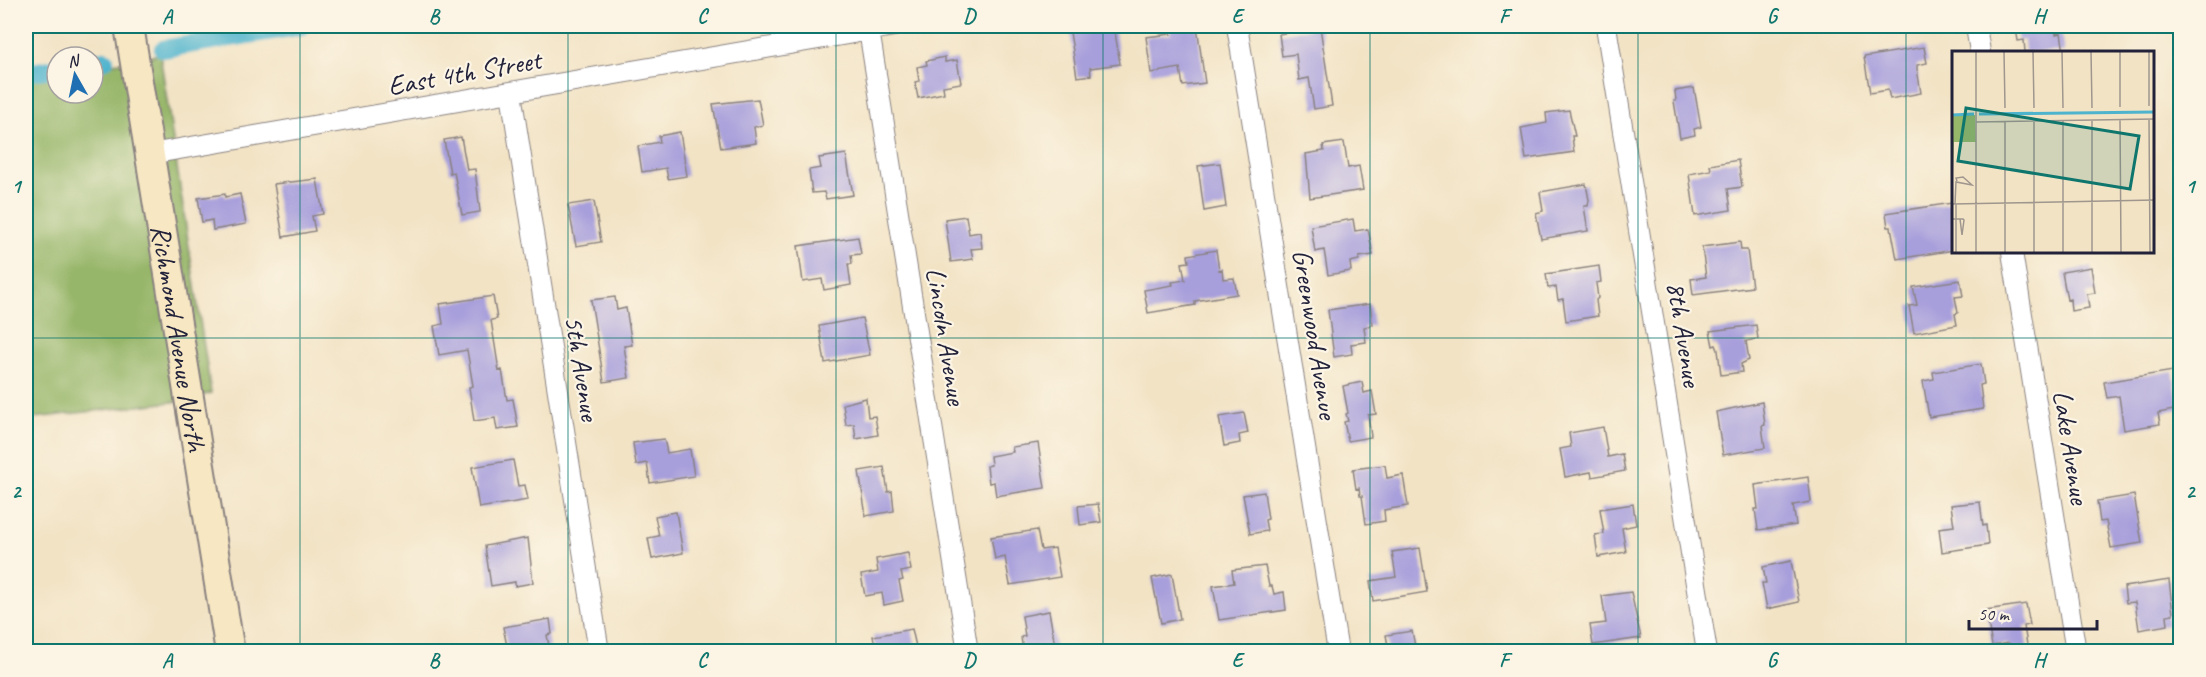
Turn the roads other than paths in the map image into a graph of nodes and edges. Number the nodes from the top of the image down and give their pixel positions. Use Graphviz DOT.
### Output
graph roads {
  1 [pos="129,26"];
  2 [pos="894,26"];
  3 [pos="1238,26"];
  4 [pos="1606,26"];
  5 [pos="1976,26"];
  6 [pos="869,30"];
  7 [pos="1980,51"];
  8 [pos="511,93"];
  9 [pos="150,154"];
  10 [pos="2012,254"];
  11 [pos="230,651"];
  12 [pos="599,651"];
  13 [pos="968,651"];
  14 [pos="1338,651"];
  15 [pos="1707,651"];
  16 [pos="2076,651"];
  1 -- 9 [label="street, Richmond Avenue North"];
  2 -- 6 [label="street, East 4th Street"];
  3 -- 14 [label="street, Greenwood Avenue"];
  4 -- 15 [label="street, 8th Avenue"];
  5 -- 7 [label="street"];
  6 -- 8 [label="street, East 4th Street"];
  6 -- 13 [label="street, Lincoln Avenue"];
  8 -- 9 [label="street, East 4th Street"];
  8 -- 12 [label="street, 5th Avenue"];
  9 -- 11 [label="street, Richmond Avenue North"];
  10 -- 16 [label="street, Lake Avenue"];
}
